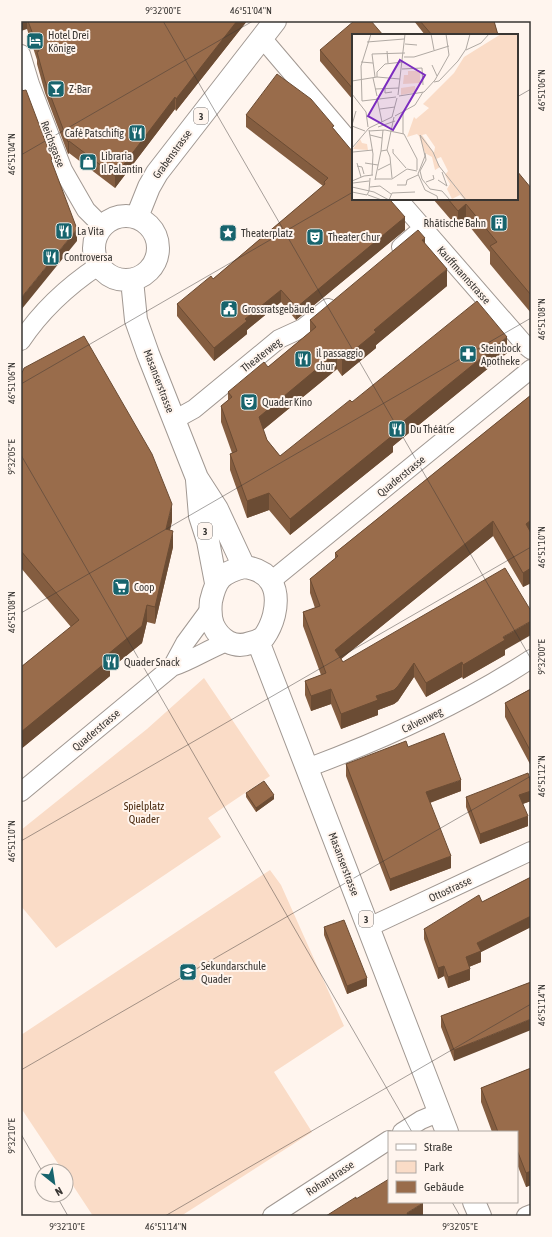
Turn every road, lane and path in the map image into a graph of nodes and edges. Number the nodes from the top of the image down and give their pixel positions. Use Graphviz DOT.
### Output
graph roads {
  1 [pos="275,21"];
  2 [pos="262,38"];
  3 [pos="21,54"];
  4 [pos="352,144"];
  5 [pos="399,200"];
  6 [pos="137,217"];
  7 [pos="102,226"];
  8 [pos="422,229"];
  9 [pos="386,260"];
  10 [pos="98,266"];
  11 [pos="132,280"];
  12 [pos="338,299"];
  13 [pos="21,342"];
  14 [pos="531,350"];
  15 [pos="531,369"];
  16 [pos="174,420"];
  17 [pos="197,478"];
  18 [pos="244,567"];
  19 [pos="271,581"];
  20 [pos="216,583"];
  21 [pos="210,609"];
  22 [pos="258,641"];
  23 [pos="227,642"];
  24 [pos="531,659"];
  25 [pos="172,668"];
  26 [pos="307,768"];
  27 [pos="21,792"];
  28 [pos="531,851"];
  29 [pos="369,927"];
  30 [pos="444,1122"];
  31 [pos="404,1131"];
  32 [pos="388,1141"];
  33 [pos="474,1203"];
  34 [pos="531,1214"];
  35 [pos="272,1216"];
  36 [pos="480,1216"];
  37 [pos="526,1216"];
  1 -- 2 [label="main road, Grabenstrasse / 3"];
  2 -- 4 [label="street"];
  2 -- 6 [label="main road, Grabenstrasse / 3"];
  3 -- 7 [label="street, Reichsgasse"];
  5 -- 8 [label="street, Kauffmannstrasse"];
  6 -- 7 [label="main road"];
  6 -- 11 [label="main road"];
  7 -- 10 [label="main road"];
  8 -- 9 [label="street"];
  8 -- 14 [label="street, Kauffmannstrasse"];
  10 -- 11 [label="main road"];
  10 -- 13 [label="street"];
  11 -- 16 [label="main road, Masanserstrasse / 3"];
  12 -- 16 [label="street, Theaterweg"];
  15 -- 19 [label="street, Quaderstrasse"];
  16 -- 17 [label="main road, Masanserstrasse / 3"];
  17 -- 18 [label="main road, Masanserstrasse / 3"];
  17 -- 20 [label="main road, Masanserstrasse / 3"];
  18 -- 19 [label="main road"];
  18 -- 20 [label="main road"];
  19 -- 22 [label="main road"];
  20 -- 21 [label="main road"];
  21 -- 23 [label="main road"];
  21 -- 25 [label="street, Quaderstrasse"];
  22 -- 23 [label="main road"];
  22 -- 26 [label="main road, Masanserstrasse / 3"];
  23 -- 25 [label="street, Quaderstrasse"];
  24 -- 26 [label="street, Calvenweg"];
  25 -- 27 [label="street, Quaderstrasse"];
  26 -- 29 [label="main road, Masanserstrasse / 3"];
  28 -- 29 [label="street, Ottostrasse"];
  29 -- 30 [label="main road, Masanserstrasse / 3"];
  30 -- 31 [label="street"];
  32 -- 35 [label="street, Rohanstrasse"];
  33 -- 36 [label="main road"];
  34 -- 37 [label="street"];
}
